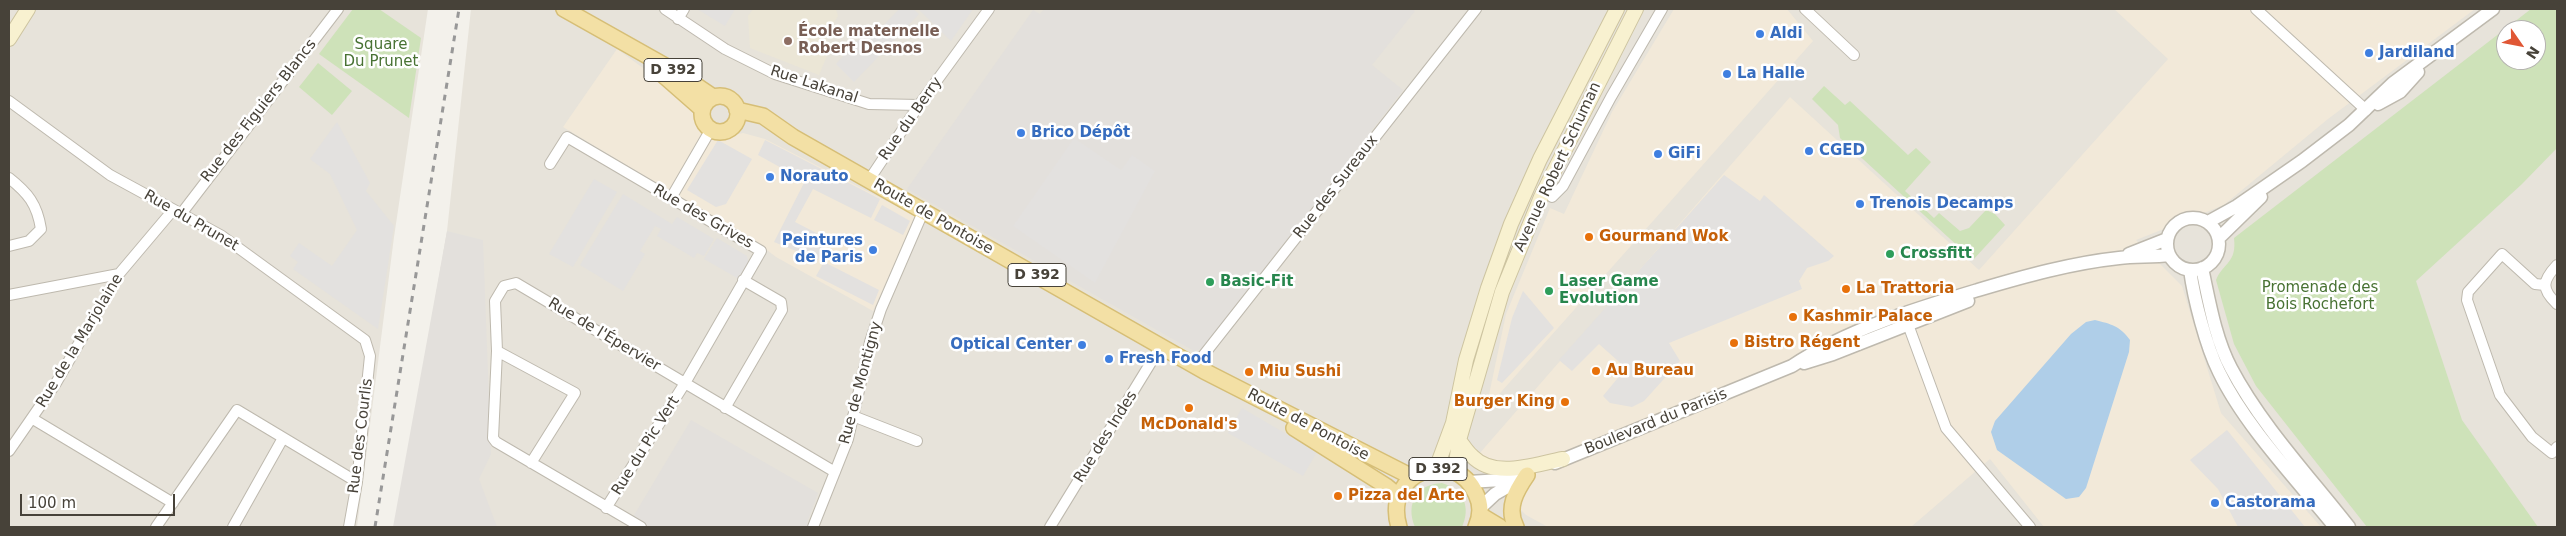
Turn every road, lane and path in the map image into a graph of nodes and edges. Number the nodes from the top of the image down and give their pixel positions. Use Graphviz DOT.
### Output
graph roads {
  1 [pos="28,9"];
  2 [pos="338,9"];
  3 [pos="564,9"];
  4 [pos="666,9"];
  5 [pos="684,9"];
  6 [pos="989,9"];
  7 [pos="1476,9"];
  8 [pos="1617,9"];
  9 [pos="1636,9"];
  10 [pos="1643,9"];
  11 [pos="1662,9"];
  12 [pos="1805,9"];
  13 [pos="2256,9"];
  14 [pos="2493,9"];
  15 [pos="678,19"];
  16 [pos="9,39"];
  17 [pos="631,47"];
  18 [pos="1612,53"];
  19 [pos="1854,55"];
  20 [pos="713,97"];
  21 [pos="9,101"];
  22 [pos="919,105"];
  23 [pos="702,109"];
  24 [pos="2366,110"];
  25 [pos="736,116"];
  26 [pos="711,129"];
  27 [pos="1540,159"];
  28 [pos="2302,161"];
  29 [pos="550,164"];
  30 [pos="9,178"];
  31 [pos="869,180"];
  32 [pos="1547,197"];
  33 [pos="671,198"];
  34 [pos="177,212"];
  35 [pos="923,212"];
  36 [pos="2208,222"];
  37 [pos="2219,238"];
  38 [pos="2167,239"];
  39 [pos="9,246"];
  40 [pos="2169,255"];
  41 [pos="2120,258"];
  42 [pos="2557,265"];
  43 [pos="2196,269"];
  44 [pos="119,274"];
  45 [pos="743,280"];
  46 [pos="2540,284"];
  47 [pos="9,295"];
  48 [pos="2557,304"];
  49 [pos="1906,319"];
  50 [pos="369,345"];
  51 [pos="1161,346"];
  52 [pos="497,351"];
  53 [pos="1200,368"];
  54 [pos="685,383"];
  55 [pos="725,408"];
  56 [pos="853,416"];
  57 [pos="33,419"];
  58 [pos="283,438"];
  59 [pos="1459,440"];
  60 [pos="917,441"];
  61 [pos="2557,447"];
  62 [pos="9,451"];
  63 [pos="1563,460"];
  64 [pos="531,463"];
  65 [pos="1436,469"];
  66 [pos="835,472"];
  67 [pos="1412,477"];
  68 [pos="1523,477"];
  69 [pos="1464,478"];
  70 [pos="357,482"];
  71 [pos="1398,496"];
  72 [pos="173,503"];
  73 [pos="606,508"];
  74 [pos="1478,517"];
  75 [pos="156,527"];
  76 [pos="233,527"];
  77 [pos="349,527"];
  78 [pos="641,527"];
  79 [pos="813,527"];
  80 [pos="1050,527"];
  81 [pos="1399,527"];
  82 [pos="1500,527"];
  83 [pos="1516,527"];
  84 [pos="2030,527"];
  85 [pos="2335,527"];
  86 [pos="2349,527"];
  1 -- 16 [label="main road"];
  2 -- 34 [label="street, Rue des Figuiers Blancs"];
  3 -- 17 [label="main road, D 392"];
  4 -- 15 [label="street, Rue Lakanal"];
  5 -- 15 [label="street"];
  6 -- 22 [label="street, Rue du Berry"];
  7 -- 53 [label="street, Rue des Sureaux"];
  8 -- 27 [label="main road, Avenue Robert Schuman"];
  9 -- 18 [label="main road, Avenue Robert Schuman"];
  10 -- 18 [label="main road"];
  11 -- 32 [label="street"];
  12 -- 19 [label="street"];
  13 -- 24 [label="street"];
  14 -- 24 [label="street"];
  15 -- 22 [label="street, Rue Lakanal"];
  17 -- 20 [label="main road, D 392"];
  17 -- 23 [label="main road, D 392"];
  18 -- 32 [label="main road, Avenue Robert Schuman"];
  20 -- 23 [label="main road"];
  20 -- 25 [label="main road"];
  21 -- 34 [label="street, Rue du Prunet"];
  22 -- 31 [label="street, Rue du Berry"];
  23 -- 26 [label="main road"];
  24 -- 28 [label="street"];
  25 -- 26 [label="main road"];
  25 -- 31 [label="main road, Route de Pontoise / D 392"];
  26 -- 33 [label="street"];
  27 -- 32 [label="main road"];
  27 -- 65 [label="main road, Avenue Robert Schuman"];
  28 -- 36 [label="street"];
  28 -- 37 [label="street"];
  29 -- 33 [label="street, Rue des Grives"];
  30 -- 39 [label="street"];
  31 -- 35 [label="main road, Route de Pontoise / D 392"];
  32 -- 59 [label="main road, Avenue Robert Schuman"];
  33 -- 45 [label="street, Rue des Grives"];
  34 -- 44 [label="street, Rue de la Marjolaine"];
  34 -- 50 [label="street, Rue du Prunet"];
  35 -- 51 [label="main road, Route de Pontoise / D 392"];
  35 -- 56 [label="street, Rue de Montigny"];
  36 -- 37 [label="street"];
  36 -- 38 [label="street"];
  37 -- 43 [label="street"];
  38 -- 40 [label="street"];
  38 -- 41 [label="street, Boulevard du Parisis"];
  40 -- 41 [label="street, Boulevard du Parisis"];
  40 -- 43 [label="street"];
  41 -- 49 [label="street, Boulevard du Parisis"];
  42 -- 46 [label="street"];
  43 -- 85 [label="street"];
  43 -- 86 [label="street"];
  44 -- 47 [label="street"];
  44 -- 57 [label="street, Rue de la Marjolaine"];
  45 -- 54 [label="street, Rue des Grives"];
  45 -- 55 [label="street"];
  46 -- 48 [label="street"];
  46 -- 61 [label="street"];
  49 -- 63 [label="street, Boulevard du Parisis"];
  49 -- 84 [label="street"];
  50 -- 70 [label="street, Rue des Courlis"];
  51 -- 53 [label="main road, Route de Pontoise / D 392"];
  51 -- 80 [label="street, Rue des Indes"];
  52 -- 54 [label="street, Rue de l'Épervier"];
  52 -- 64 [label="street, Rue de l'Épervier"];
  52 -- 64 [label="street"];
  53 -- 67 [label="main road, Route de Pontoise / D 392"];
  53 -- 71 [label="main road, Route de Pontoise / D 392"];
  54 -- 55 [label="street, Rue de l'Épervier"];
  54 -- 73 [label="street, Rue du Pic Vert"];
  55 -- 66 [label="street, Rue de l'Épervier"];
  56 -- 60 [label="street"];
  56 -- 66 [label="street, Rue de Montigny"];
  57 -- 62 [label="street, Rue de la Marjolaine"];
  57 -- 72 [label="street"];
  58 -- 70 [label="street"];
  58 -- 72 [label="street"];
  58 -- 76 [label="street"];
  59 -- 63 [label="main road"];
  59 -- 69 [label="main road, Avenue Robert Schuman"];
  63 -- 68 [label="street, Boulevard du Parisis"];
  64 -- 73 [label="street"];
  65 -- 67 [label="main road, D 392"];
  65 -- 69 [label="main road, D 392"];
  66 -- 79 [label="street, Rue de Montigny"];
  67 -- 71 [label="main road, D 392"];
  68 -- 69 [label="street, Boulevard du Parisis"];
  68 -- 74 [label="street, Boulevard du Parisis"];
  68 -- 83 [label="main road"];
  69 -- 74 [label="main road, D 392"];
  70 -- 77 [label="street, Rue des Courlis"];
  71 -- 81 [label="main road, D 392"];
  72 -- 75 [label="street"];
  73 -- 78 [label="street"];
  74 -- 82 [label="main road"];
}
